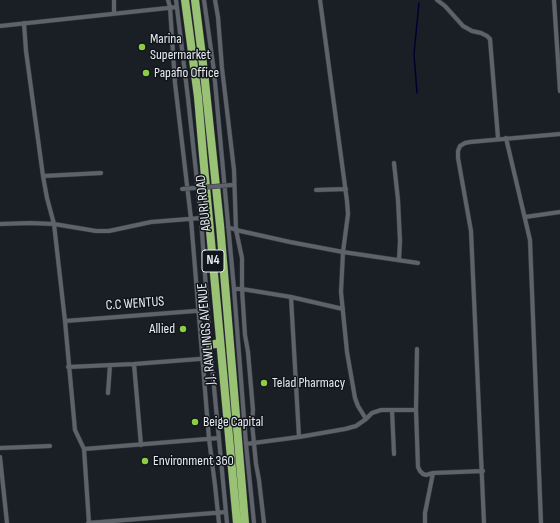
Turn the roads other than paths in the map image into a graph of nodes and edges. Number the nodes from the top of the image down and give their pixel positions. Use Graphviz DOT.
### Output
graph roads {
  1 [pos="114,0"];
  2 [pos="168,0"];
  3 [pos="176,0"];
  4 [pos="185,0"];
  5 [pos="195,0"];
  6 [pos="215,0"];
  7 [pos="320,0"];
  8 [pos="437,0"];
  9 [pos="554,0"];
  10 [pos="205,4"];
  11 [pos="170,7"];
  12 [pos="178,7"];
  13 [pos="196,9"];
  14 [pos="114,13"];
  15 [pos="24,23"];
  16 [pos="0,26"];
  17 [pos="560,91"];
  18 [pos="198,97"];
  19 [pos="188,98"];
  20 [pos="560,134"];
  21 [pos="498,138"];
  22 [pos="506,138"];
  23 [pos="232,150"];
  24 [pos="221,152"];
  25 [pos="394,163"];
  26 [pos="189,167"];
  27 [pos="195,167"];
  28 [pos="101,173"];
  29 [pos="43,176"];
  30 [pos="232,185"];
  31 [pos="182,189"];
  32 [pos="346,189"];
  33 [pos="316,190"];
  34 [pos="560,212"];
  35 [pos="525,217"];
  36 [pos="200,218"];
  37 [pos="191,219"];
  38 [pos="0,224"];
  39 [pos="54,224"];
  40 [pos="228,227"];
  41 [pos="236,230"];
  42 [pos="342,252"];
  43 [pos="399,260"];
  44 [pos="418,263"];
  45 [pos="234,289"];
  46 [pos="242,289"];
  47 [pos="291,296"];
  48 [pos="343,309"];
  49 [pos="208,310"];
  50 [pos="198,311"];
  51 [pos="65,321"];
  52 [pos="236,323"];
  53 [pos="228,324"];
  54 [pos="220,343"];
  55 [pos="210,345"];
  56 [pos="417,349"];
  57 [pos="202,358"];
  58 [pos="212,358"];
  59 [pos="134,364"];
  60 [pos="110,365"];
  61 [pos="68,367"];
  62 [pos="108,393"];
  63 [pos="392,410"];
  64 [pos="416,410"];
  65 [pos="366,419"];
  66 [pos="299,437"];
  67 [pos="219,438"];
  68 [pos="209,439"];
  69 [pos="254,443"];
  70 [pos="246,444"];
  71 [pos="141,445"];
  72 [pos="50,446"];
  73 [pos="0,448"];
  74 [pos="84,449"];
  75 [pos="394,454"];
  76 [pos="0,457"];
  77 [pos="482,472"];
  78 [pos="433,474"];
  79 [pos="262,502"];
  80 [pos="252,504"];
  81 [pos="226,512"];
  82 [pos="218,513"];
  83 [pos="7,523"];
  84 [pos="88,523"];
  85 [pos="219,523"];
  86 [pos="227,523"];
  87 [pos="236,523"];
  88 [pos="245,523"];
  89 [pos="254,523"];
  90 [pos="264,523"];
  91 [pos="424,523"];
  92 [pos="484,523"];
  93 [pos="541,523"];
  1 -- 14 [label="street"];
  2 -- 11 [label="street"];
  3 -- 12 [label="street"];
  4 -- 18 [label="highway, J.J. RAWLINGS AVENUE / N4"];
  5 -- 13 [label="highway, ABURI ROAD / N4"];
  6 -- 23 [label="street"];
  7 -- 32 [label="street"];
  8 -- 21 [label="street"];
  9 -- 17 [label="street"];
  10 -- 13 [label="highway"];
  10 -- 24 [label="street"];
  11 -- 12 [label="street"];
  11 -- 14 [label="street"];
  11 -- 37 [label="street"];
  12 -- 19 [label="street"];
  13 -- 53 [label="highway, ABURI ROAD / N4"];
  14 -- 15 [label="street"];
  15 -- 16 [label="street"];
  15 -- 29 [label="street"];
  18 -- 19 [label="highway"];
  18 -- 54 [label="highway, J.J. RAWLINGS AVENUE / N4"];
  19 -- 27 [label="street"];
  20 -- 22 [label="street"];
  21 -- 22 [label="street"];
  21 -- 77 [label="street"];
  22 -- 35 [label="street"];
  23 -- 24 [label="street"];
  23 -- 41 [label="street"];
  24 -- 40 [label="street"];
  25 -- 43 [label="street"];
  26 -- 27 [label="street"];
  27 -- 36 [label="street"];
  28 -- 29 [label="street"];
  29 -- 39 [label="street"];
  30 -- 31 [label="street, bridge"];
  32 -- 33 [label="street"];
  32 -- 42 [label="street"];
  34 -- 35 [label="street"];
  35 -- 93 [label="street"];
  36 -- 37 [label="street"];
  36 -- 49 [label="street"];
  37 -- 39 [label="street"];
  37 -- 50 [label="street"];
  38 -- 39 [label="street"];
  39 -- 51 [label="street"];
  40 -- 41 [label="street"];
  40 -- 45 [label="street"];
  41 -- 42 [label="street"];
  41 -- 46 [label="street"];
  42 -- 43 [label="street"];
  42 -- 48 [label="street"];
  43 -- 44 [label="street"];
  45 -- 46 [label="street"];
  45 -- 52 [label="street"];
  46 -- 47 [label="street"];
  46 -- 69 [label="street"];
  47 -- 48 [label="street"];
  47 -- 66 [label="street"];
  48 -- 65 [label="street"];
  49 -- 50 [label="street, C.C WENTUS"];
  49 -- 55 [label="street"];
  50 -- 51 [label="street, C.C WENTUS"];
  50 -- 57 [label="street"];
  51 -- 61 [label="street"];
  52 -- 53 [label="highway"];
  52 -- 70 [label="street"];
  53 -- 88 [label="highway, ABURI ROAD / N4"];
  54 -- 55 [label="highway"];
  54 -- 87 [label="highway, J.J. RAWLINGS AVENUE / N4"];
  55 -- 58 [label="street"];
  56 -- 64 [label="street"];
  57 -- 58 [label="street"];
  57 -- 59 [label="street"];
  57 -- 68 [label="street"];
  58 -- 67 [label="street"];
  59 -- 60 [label="street"];
  59 -- 71 [label="street"];
  60 -- 61 [label="street"];
  60 -- 62 [label="street"];
  61 -- 74 [label="street"];
  63 -- 64 [label="street"];
  63 -- 65 [label="street"];
  63 -- 75 [label="street"];
  64 -- 78 [label="street"];
  65 -- 66 [label="street"];
  66 -- 69 [label="street"];
  67 -- 68 [label="street"];
  67 -- 81 [label="street"];
  68 -- 71 [label="street"];
  68 -- 82 [label="street"];
  69 -- 70 [label="street"];
  69 -- 79 [label="street"];
  70 -- 80 [label="street"];
  71 -- 74 [label="street"];
  72 -- 73 [label="street"];
  74 -- 84 [label="street"];
  76 -- 83 [label="street"];
  77 -- 78 [label="street"];
  77 -- 92 [label="street"];
  78 -- 91 [label="street"];
  79 -- 80 [label="street"];
  79 -- 90 [label="street"];
  80 -- 89 [label="street"];
  81 -- 82 [label="street"];
  81 -- 86 [label="street"];
  82 -- 84 [label="street"];
  82 -- 85 [label="street"];
}
